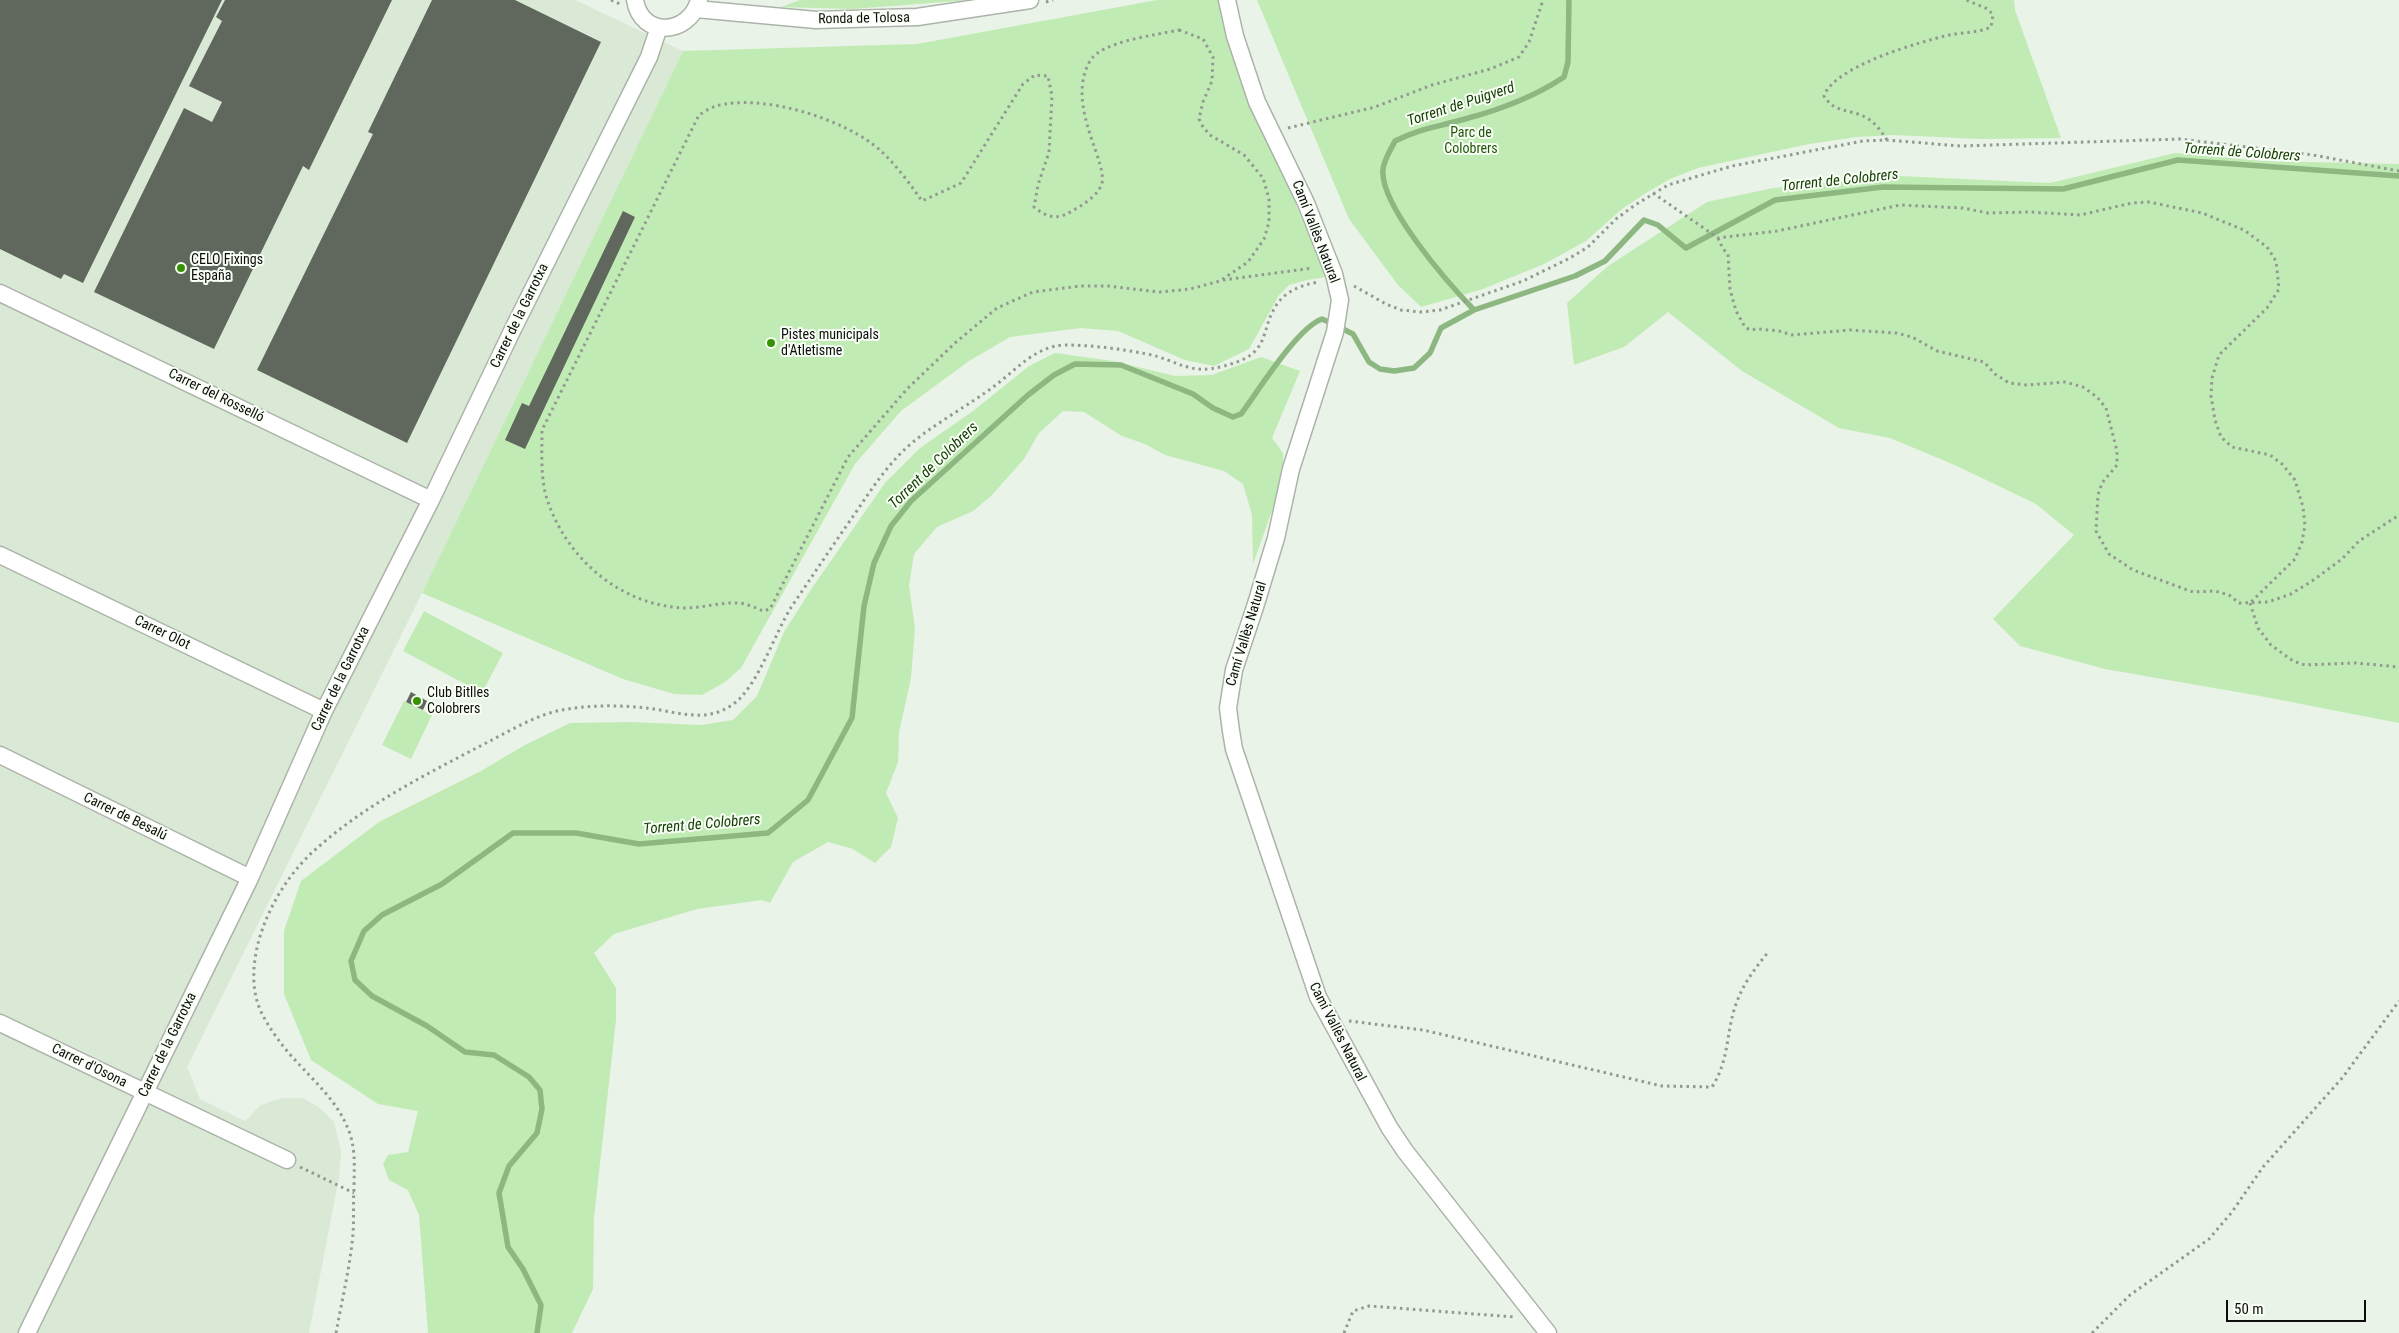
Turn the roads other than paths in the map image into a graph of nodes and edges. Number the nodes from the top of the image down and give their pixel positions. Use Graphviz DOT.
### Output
graph roads {
  1 [pos="635,0"];
  2 [pos="1030,0"];
  3 [pos="1227,0"];
  4 [pos="698,4"];
  5 [pos="658,27"];
  6 [pos="0,293"];
  7 [pos="431,500"];
  8 [pos="0,555"];
  9 [pos="324,711"];
  10 [pos="0,755"];
  11 [pos="250,878"];
  12 [pos="1,1026"];
  13 [pos="145,1093"];
  14 [pos="286,1160"];
  15 [pos="27,1333"];
  16 [pos="1548,1333"];
  1 -- 5 [label="street"];
  2 -- 4 [label="street, Ronda de Tolosa"];
  3 -- 16 [label="street, Camí Vallès Natural"];
  4 -- 5 [label="street"];
  5 -- 7 [label="street, Carrer de la Garrotxa"];
  6 -- 7 [label="street, Carrer del Rosselló"];
  7 -- 9 [label="street, Carrer de la Garrotxa"];
  8 -- 9 [label="street, Carrer Olot"];
  9 -- 11 [label="street, Carrer de la Garrotxa"];
  10 -- 11 [label="street, Carrer de Besalú"];
  11 -- 13 [label="street, Carrer de la Garrotxa"];
  12 -- 13 [label="street, Carrer d'Osona"];
  13 -- 14 [label="street, Carrer d'Osona"];
  13 -- 15 [label="street, Carrer de la Garrotxa"];
}
